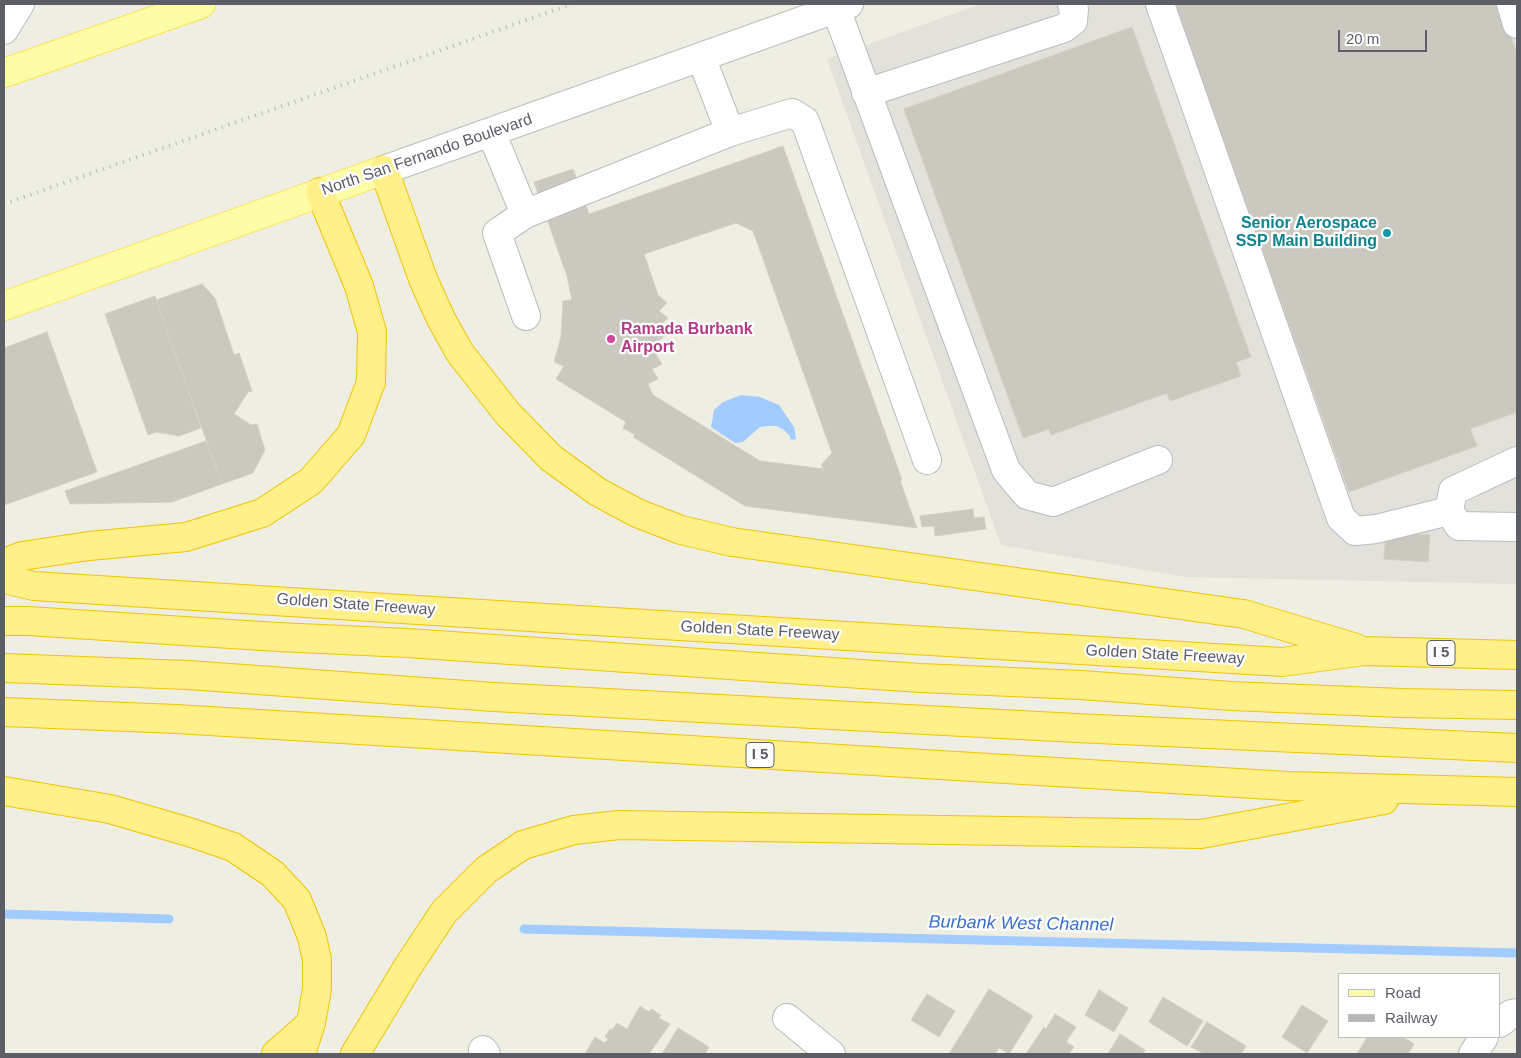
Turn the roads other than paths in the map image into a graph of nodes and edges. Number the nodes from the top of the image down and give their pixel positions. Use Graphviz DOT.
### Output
graph roads {
  1 [pos="201,4"];
  2 [pos="1072,4"];
  3 [pos="1160,4"];
  4 [pos="1510,4"];
  5 [pos="843,6"];
  6 [pos="1517,24"];
  7 [pos="701,57"];
  8 [pos="4,73"];
  9 [pos="866,93"];
  10 [pos="491,132"];
  11 [pos="730,132"];
  12 [pos="384,170"];
  13 [pos="320,192"];
  14 [pos="525,214"];
  15 [pos="4,306"];
  16 [pos="526,316"];
  17 [pos="927,460"];
  18 [pos="1158,460"];
  19 [pos="1517,461"];
  20 [pos="1449,511"];
  21 [pos="1517,527"];
  22 [pos="4,563"];
  23 [pos="4,579"];
  24 [pos="4,621"];
  25 [pos="1364,651"];
  26 [pos="1517,655"];
  27 [pos="4,668"];
  28 [pos="1517,705"];
  29 [pos="4,712"];
  30 [pos="1517,748"];
  31 [pos="1439,790"];
  32 [pos="4,791"];
  33 [pos="1517,792"];
  34 [pos="1517,1013"];
  35 [pos="787,1018"];
  36 [pos="1501,1022"];
  37 [pos="311,1023"];
  38 [pos="1483,1038"];
  39 [pos="276,1054"];
  40 [pos="301,1054"];
  41 [pos="355,1054"];
  42 [pos="831,1054"];
  43 [pos="1473,1054"];
  1 -- 8 [label="main road"];
  2 -- 9 [label="street"];
  3 -- 20 [label="street"];
  4 -- 6 [label="street"];
  5 -- 7 [label="street, North San Fernando Boulevard"];
  5 -- 9 [label="street"];
  7 -- 10 [label="street, North San Fernando Boulevard"];
  7 -- 11 [label="street"];
  9 -- 18 [label="street"];
  10 -- 12 [label="street, North San Fernando Boulevard"];
  10 -- 14 [label="street"];
  11 -- 14 [label="street"];
  11 -- 17 [label="street"];
  12 -- 13 [label="main road, North San Fernando Boulevard"];
  12 -- 25 [label="highway"];
  13 -- 15 [label="main road, North San Fernando Boulevard"];
  13 -- 22 [label="highway"];
  14 -- 16 [label="street"];
  19 -- 20 [label="street"];
  20 -- 21 [label="street"];
  23 -- 25 [label="highway, Golden State Freeway / I 5"];
  24 -- 28 [label="highway"];
  25 -- 26 [label="highway, Golden State Freeway / I 5"];
  27 -- 30 [label="highway"];
  29 -- 31 [label="highway, I 5"];
  31 -- 33 [label="highway, I 5"];
  31 -- 41 [label="highway"];
  32 -- 37 [label="highway"];
  34 -- 36 [label="street"];
  35 -- 42 [label="street"];
  37 -- 39 [label="highway"];
  37 -- 40 [label="highway"];
  38 -- 43 [label="street"];
}
